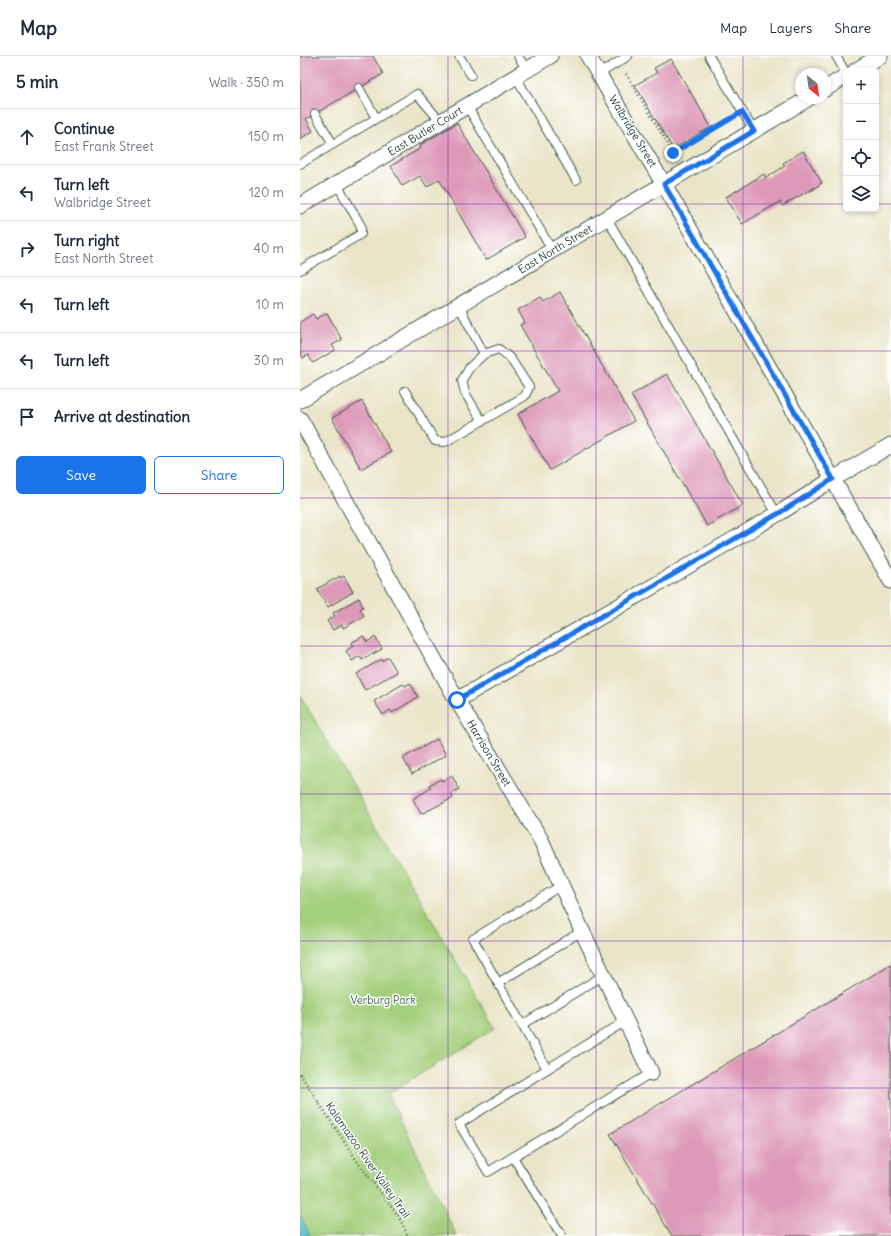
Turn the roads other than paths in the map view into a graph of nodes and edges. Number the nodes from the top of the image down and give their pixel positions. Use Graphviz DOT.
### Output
graph roads {
  1 [pos="459,56"];
  2 [pos="518,56"];
  3 [pos="550,56"];
  4 [pos="588,56"];
  5 [pos="628,56"];
  6 [pos="709,56"];
  7 [pos="836,56"];
  8 [pos="880,56"];
  9 [pos="860,68"];
  10 [pos="843,69"];
  11 [pos="521,74"];
  12 [pos="599,74"];
  13 [pos="471,76"];
  14 [pos="843,77"];
  15 [pos="831,85"];
  16 [pos="359,88"];
  17 [pos="799,104"];
  18 [pos="467,106"];
  19 [pos="315,114"];
  20 [pos="376,118"];
  21 [pos="441,122"];
  22 [pos="754,131"];
  23 [pos="333,144"];
  24 [pos="300,164"];
  25 [pos="576,180"];
  26 [pos="336,184"];
  27 [pos="664,184"];
  28 [pos="300,206"];
  29 [pos="607,218"];
  30 [pos="552,250"];
  31 [pos="300,270"];
  32 [pos="459,306"];
  33 [pos="484,354"];
  34 [pos="405,391"];
  35 [pos="300,400"];
  36 [pos="300,419"];
  37 [pos="482,421"];
  38 [pos="891,445"];
  39 [pos="833,479"];
  40 [pos="777,514"];
  41 [pos="891,581"];
  42 [pos="457,700"];
  43 [pos="562,885"];
  44 [pos="582,931"];
  45 [pos="604,975"];
  46 [pos="498,983"];
  47 [pos="626,1021"];
  48 [pos="522,1025"];
  49 [pos="547,1069"];
  50 [pos="651,1073"];
  51 [pos="513,1157"];
  52 [pos="562,1236"];
  1 -- 13 [label="lane"];
  2 -- 11 [label="lane"];
  3 -- 11 [label="street, East Butler Court"];
  4 -- 12 [label="street, Walbridge Street"];
  5 -- 12 [label="lane"];
  6 -- 22 [label="lane"];
  7 -- 10 [label="lane"];
  8 -- 9 [label="street"];
  11 -- 18 [label="street, East Butler Court"];
  11 -- 25 [label="lane"];
  12 -- 27 [label="street, Walbridge Street"];
  14 -- 15 [label="street"];
  16 -- 20 [label="lane"];
  17 -- 22 [label="street, East North Street"];
  18 -- 21 [label="street, East Butler Court"];
  18 -- 30 [label="lane"];
  19 -- 23 [label="lane"];
  20 -- 21 [label="lane"];
  20 -- 23 [label="lane"];
  21 -- 26 [label="street, East Butler Court"];
  22 -- 27 [label="street, East North Street"];
  23 -- 24 [label="lane"];
  26 -- 28 [label="street, East Butler Court"];
  26 -- 31 [label="lane"];
  27 -- 29 [label="street, East North Street"];
  27 -- 39 [label="street, Walbridge Street"];
  29 -- 30 [label="street, East North Street"];
  29 -- 40 [label="lane"];
  30 -- 32 [label="street, East North Street"];
  32 -- 33 [label="lane"];
  32 -- 35 [label="street, East North Street"];
  33 -- 37 [label="lane"];
  33 -- 37 [label="lane"];
  34 -- 37 [label="lane"];
  36 -- 42 [label="street, Harrison Street"];
  38 -- 39 [label="street"];
  39 -- 40 [label="street"];
  39 -- 41 [label="street, Walbridge Street"];
  40 -- 42 [label="street"];
  42 -- 43 [label="street, Harrison Street"];
  43 -- 44 [label="street, Harrison Street"];
  43 -- 46 [label="lane"];
  44 -- 45 [label="street, Harrison Street"];
  44 -- 46 [label="lane"];
  45 -- 47 [label="street, Harrison Street"];
  45 -- 48 [label="lane"];
  46 -- 48 [label="lane"];
  47 -- 49 [label="lane"];
  47 -- 50 [label="street, Harrison Street"];
  48 -- 49 [label="lane"];
  49 -- 51 [label="lane"];
  50 -- 51 [label="lane"];
  51 -- 52 [label="lane"];
}
